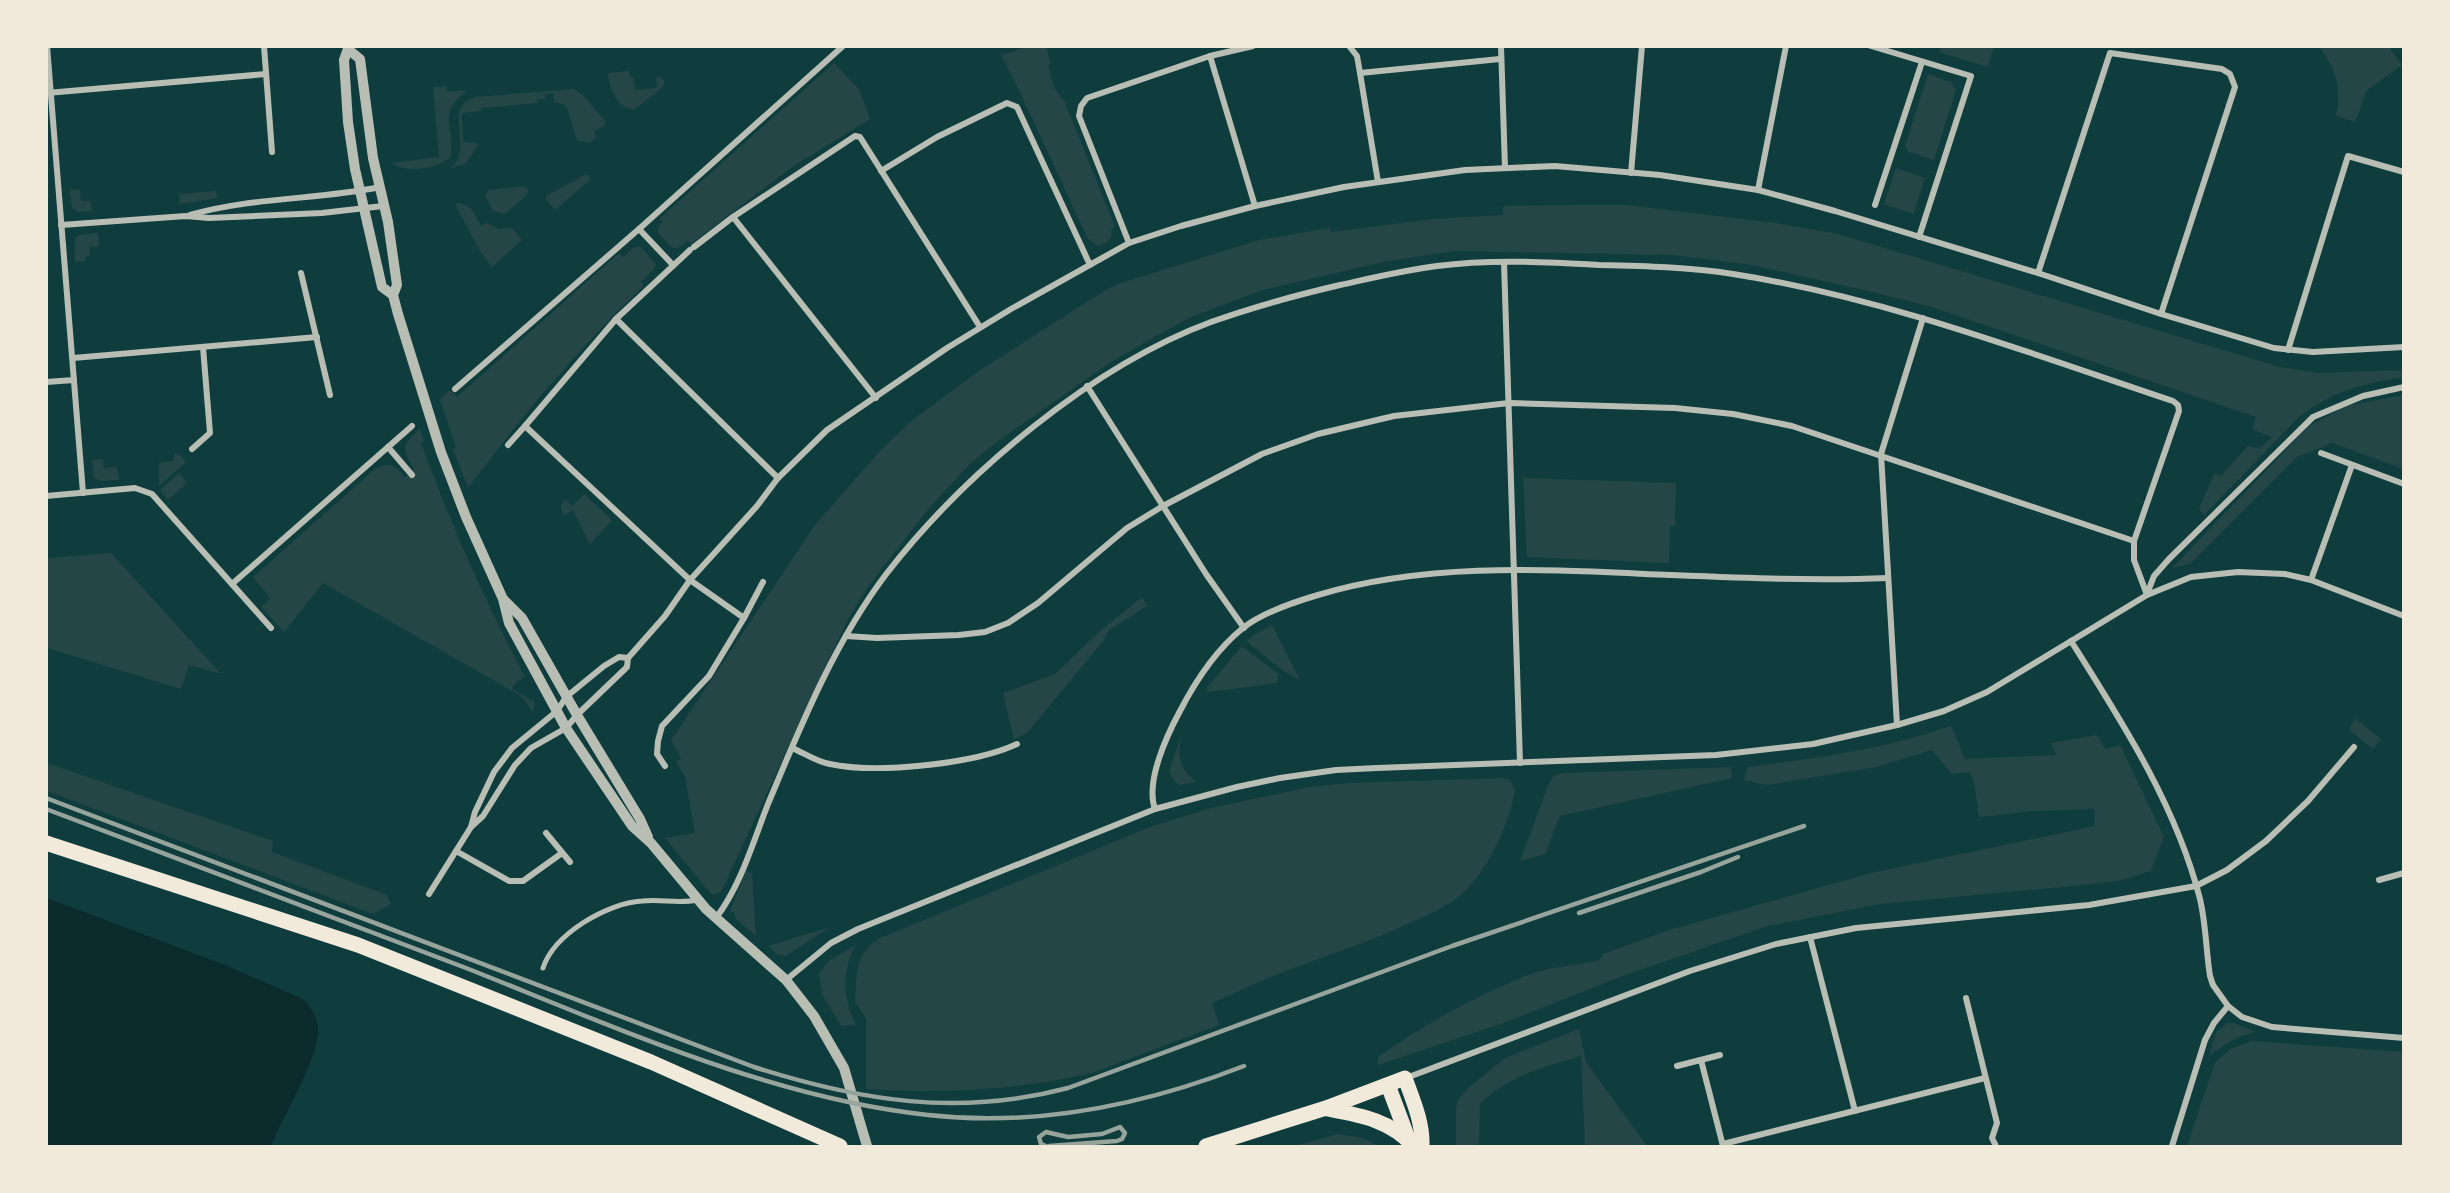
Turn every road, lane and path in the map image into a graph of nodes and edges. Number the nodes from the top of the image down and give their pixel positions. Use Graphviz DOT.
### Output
graph roads {
  1 [pos="47,46"];
  2 [pos="264,46"];
  3 [pos="843,46"];
  4 [pos="1253,46"];
  5 [pos="1349,46"];
  6 [pos="1501,46"];
  7 [pos="1642,46"];
  8 [pos="1786,46"];
  9 [pos="1871,46"];
  10 [pos="349,48"];
  11 [pos="1210,57"];
  12 [pos="1500,59"];
  13 [pos="1922,62"];
  14 [pos="1360,73"];
  15 [pos="267,74"];
  16 [pos="49,92"];
  17 [pos="272,152"];
  18 [pos="1505,168"];
  19 [pos="881,171"];
  20 [pos="2403,172"];
  21 [pos="1631,173"];
  22 [pos="1378,182"];
  23 [pos="380,188"];
  24 [pos="1758,190"];
  25 [pos="362,191"];
  26 [pos="1875,204"];
  27 [pos="383,206"];
  28 [pos="1255,206"];
  29 [pos="365,208"];
  30 [pos="186,216"];
  31 [pos="734,217"];
  32 [pos="61,225"];
  33 [pos="639,229"];
  34 [pos="1919,237"];
  35 [pos="1129,243"];
  36 [pos="1504,262"];
  37 [pos="672,265"];
  38 [pos="1090,265"];
  39 [pos="300,273"];
  40 [pos="2038,273"];
  41 [pos="393,296"];
  42 [pos="2161,314"];
  43 [pos="1923,318"];
  44 [pos="616,319"];
  45 [pos="980,327"];
  46 [pos="317,338"];
  47 [pos="203,347"];
  48 [pos="2403,347"];
  49 [pos="2288,350"];
  50 [pos="73,357"];
  51 [pos="74,380"];
  52 [pos="46,382"];
  53 [pos="1088,386"];
  54 [pos="2403,387"];
  55 [pos="455,389"];
  56 [pos="330,395"];
  57 [pos="876,398"];
  58 [pos="1509,403"];
  59 [pos="412,426"];
  60 [pos="525,426"];
  61 [pos="508,444"];
  62 [pos="388,447"];
  63 [pos="192,449"];
  64 [pos="2322,453"];
  65 [pos="1881,454"];
  66 [pos="2352,465"];
  67 [pos="412,475"];
  68 [pos="778,478"];
  69 [pos="2403,484"];
  70 [pos="83,493"];
  71 [pos="46,496"];
  72 [pos="1163,506"];
  73 [pos="2134,541"];
  74 [pos="1513,568"];
  75 [pos="1888,578"];
  76 [pos="690,580"];
  77 [pos="2311,580"];
  78 [pos="763,582"];
  79 [pos="232,584"];
  80 [pos="2147,595"];
  81 [pos="503,599"];
  82 [pos="2403,616"];
  83 [pos="744,618"];
  84 [pos="271,628"];
  85 [pos="1244,628"];
  86 [pos="846,636"];
  87 [pos="2071,641"];
  88 [pos="628,658"];
  89 [pos="566,697"];
  90 [pos="558,711"];
  91 [pos="577,715"];
  92 [pos="1897,725"];
  93 [pos="566,728"];
  94 [pos="1017,744"];
  95 [pos="792,747"];
  96 [pos="2354,747"];
  97 [pos="1520,763"];
  98 [pos="665,766"];
  99 [pos="1155,809"];
  100 [pos="471,827"];
  101 [pos="546,833"];
  102 [pos="46,843"];
  103 [pos="651,843"];
  104 [pos="456,851"];
  105 [pos="562,853"];
  106 [pos="570,862"];
  107 [pos="2403,873"];
  108 [pos="2379,880"];
  109 [pos="2196,886"];
  110 [pos="429,894"];
  111 [pos="697,900"];
  112 [pos="716,918"];
  113 [pos="1810,937"];
  114 [pos="543,968"];
  115 [pos="786,980"];
  116 [pos="1966,998"];
  117 [pos="2228,1006"];
  118 [pos="2403,1038"];
  119 [pos="1720,1055"];
  120 [pos="1701,1060"];
  121 [pos="1677,1066"];
  122 [pos="1405,1078"];
  123 [pos="1985,1078"];
  124 [pos="1388,1085"];
  125 [pos="1326,1108"];
  126 [pos="1856,1111"];
  127 [pos="1414,1145"];
  128 [pos="1723,1145"];
  129 [pos="840,1146"];
  130 [pos="867,1146"];
  131 [pos="1206,1146"];
  132 [pos="1996,1146"];
  133 [pos="2172,1146"];
  1 -- 16 [label="street"];
  2 -- 15 [label="street"];
  3 -- 33 [label="street"];
  4 -- 11 [label="street"];
  5 -- 14 [label="street"];
  6 -- 12 [label="street"];
  7 -- 21 [label="street"];
  8 -- 24 [label="street"];
  9 -- 13 [label="street"];
  10 -- 23 [label="street"];
  10 -- 25 [label="street"];
  11 -- 28 [label="street"];
  11 -- 35 [label="street"];
  12 -- 14 [label="street"];
  12 -- 18 [label="street"];
  13 -- 26 [label="street"];
  13 -- 34 [label="street"];
  14 -- 22 [label="street"];
  15 -- 16 [label="street"];
  15 -- 17 [label="street"];
  16 -- 32 [label="street"];
  18 -- 21 [label="street"];
  18 -- 22 [label="street"];
  19 -- 31 [label="street"];
  19 -- 38 [label="street"];
  19 -- 45 [label="street"];
  20 -- 49 [label="street"];
  21 -- 24 [label="street"];
  22 -- 28 [label="street"];
  23 -- 25 [label="street"];
  23 -- 27 [label="street"];
  24 -- 34 [label="street"];
  25 -- 29 [label="street"];
  25 -- 30 [label="street"];
  27 -- 29 [label="street"];
  27 -- 41 [label="street"];
  28 -- 35 [label="street"];
  29 -- 30 [label="street"];
  29 -- 41 [label="street"];
  30 -- 32 [label="street"];
  31 -- 37 [label="street"];
  31 -- 57 [label="street"];
  32 -- 50 [label="street"];
  33 -- 37 [label="street"];
  33 -- 55 [label="street"];
  34 -- 40 [label="street"];
  35 -- 38 [label="street"];
  36 -- 43 [label="street"];
  36 -- 53 [label="street"];
  36 -- 58 [label="street"];
  37 -- 44 [label="street"];
  38 -- 45 [label="street"];
  39 -- 46 [label="street"];
  40 -- 42 [label="street"];
  40 -- 42 [label="street"];
  41 -- 81 [label="street"];
  42 -- 49 [label="street"];
  43 -- 65 [label="street"];
  43 -- 73 [label="street"];
  44 -- 60 [label="street"];
  44 -- 68 [label="street"];
  45 -- 57 [label="street"];
  46 -- 47 [label="street"];
  46 -- 56 [label="street"];
  47 -- 50 [label="street"];
  47 -- 63 [label="street"];
  48 -- 49 [label="street"];
  50 -- 51 [label="street"];
  51 -- 52 [label="street"];
  51 -- 70 [label="street"];
  53 -- 72 [label="street"];
  53 -- 86 [label="street"];
  54 -- 80 [label="street"];
  57 -- 68 [label="street"];
  58 -- 65 [label="street"];
  58 -- 72 [label="street"];
  58 -- 74 [label="street"];
  59 -- 62 [label="street"];
  60 -- 61 [label="street"];
  60 -- 76 [label="street"];
  62 -- 67 [label="street"];
  62 -- 79 [label="street"];
  64 -- 66 [label="street"];
  65 -- 73 [label="street"];
  65 -- 75 [label="street"];
  66 -- 69 [label="street"];
  66 -- 77 [label="street"];
  68 -- 76 [label="street"];
  70 -- 71 [label="street"];
  70 -- 79 [label="street"];
  72 -- 85 [label="street"];
  72 -- 86 [label="street"];
  73 -- 80 [label="street"];
  74 -- 75 [label="street"];
  74 -- 85 [label="street"];
  74 -- 97 [label="street"];
  75 -- 92 [label="street"];
  76 -- 83 [label="street"];
  76 -- 88 [label="street"];
  77 -- 80 [label="street"];
  77 -- 82 [label="street"];
  78 -- 83 [label="street"];
  79 -- 84 [label="street"];
  80 -- 87 [label="street"];
  81 -- 89 [label="street"];
  81 -- 90 [label="street"];
  83 -- 98 [label="street"];
  85 -- 99 [label="street"];
  86 -- 95 [label="street"];
  87 -- 92 [label="street"];
  87 -- 109 [label="street"];
  88 -- 89 [label="street"];
  88 -- 91 [label="street"];
  89 -- 90 [label="street"];
  89 -- 91 [label="street"];
  90 -- 93 [label="street"];
  90 -- 100 [label="street"];
  91 -- 93 [label="street"];
  91 -- 103 [label="street"];
  92 -- 97 [label="street"];
  93 -- 100 [label="street"];
  93 -- 103 [label="street"];
  94 -- 95 [label="street"];
  95 -- 112 [label="street"];
  96 -- 109 [label="street"];
  97 -- 99 [label="street"];
  99 -- 115 [label="street"];
  100 -- 104 [label="street"];
  101 -- 105 [label="street"];
  102 -- 129 [label="main road"];
  103 -- 111 [label="street"];
  104 -- 105 [label="street"];
  104 -- 110 [label="street"];
  105 -- 106 [label="street"];
  107 -- 108 [label="street"];
  109 -- 113 [label="street"];
  109 -- 117 [label="street"];
  111 -- 112 [label="street"];
  111 -- 114 [label="street"];
  112 -- 115 [label="street"];
  113 -- 122 [label="street"];
  113 -- 126 [label="street"];
  115 -- 130 [label="street"];
  116 -- 123 [label="street"];
  117 -- 118 [label="street"];
  117 -- 133 [label="street"];
  119 -- 120 [label="street"];
  120 -- 121 [label="street"];
  120 -- 128 [label="street"];
  122 -- 124 [label="main road"];
  122 -- 127 [label="main road"];
  123 -- 126 [label="street"];
  123 -- 132 [label="street"];
  124 -- 125 [label="main road"];
  124 -- 127 [label="main road"];
  125 -- 127 [label="main road"];
  125 -- 131 [label="main road"];
  126 -- 128 [label="street"];
}
